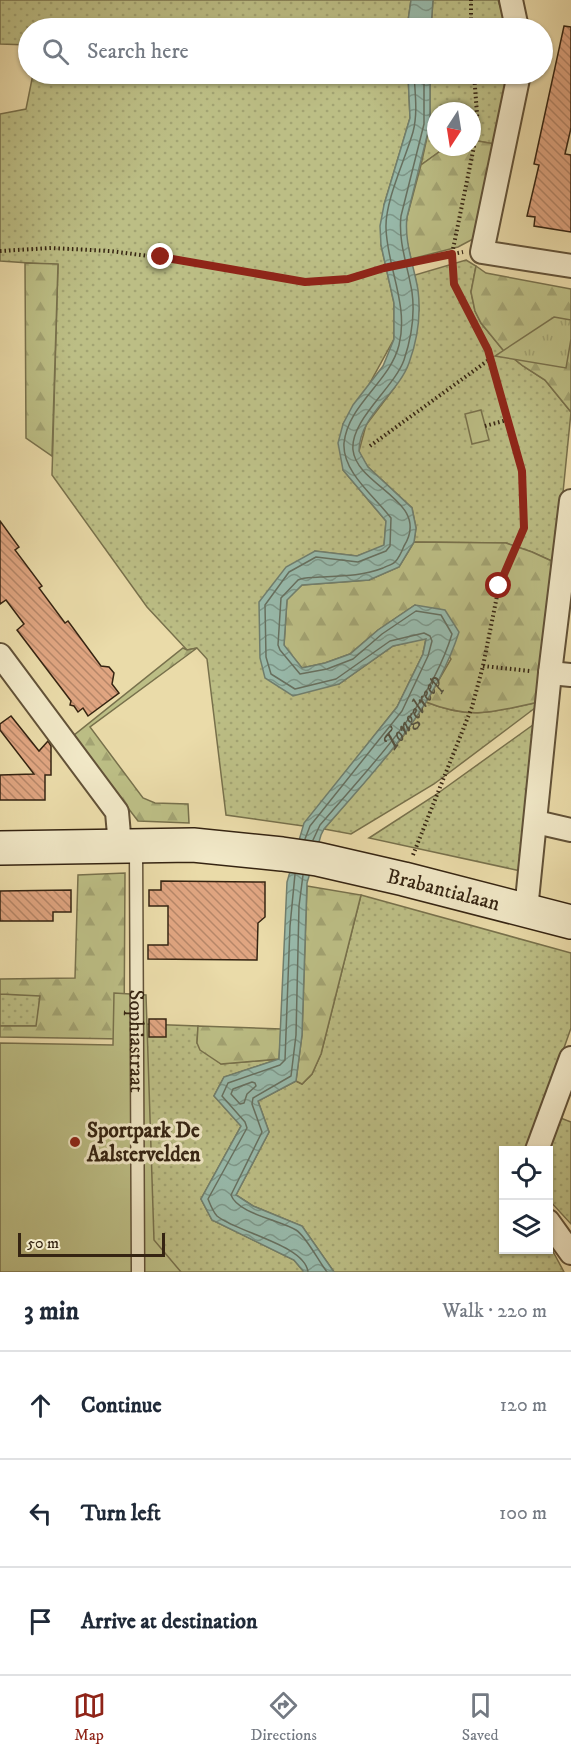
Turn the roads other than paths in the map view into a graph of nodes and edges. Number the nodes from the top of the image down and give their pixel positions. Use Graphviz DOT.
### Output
graph roads {
  1 [pos="511,0"];
  2 [pos="516,18"];
  3 [pos="517,84"];
  4 [pos="571,266"];
  5 [pos="571,501"];
  6 [pos="0,655"];
  7 [pos="561,674"];
  8 [pos="536,822"];
  9 [pos="571,830"];
  10 [pos="128,846"];
  11 [pos="0,848"];
  12 [pos="526,910"];
  13 [pos="571,922"];
  14 [pos="571,1058"];
  15 [pos="561,1111"];
  16 [pos="539,1146"];
  17 [pos="553,1227"];
  18 [pos="571,1253"];
  19 [pos="138,1271"];
  1 -- 2 [label="street"];
  3 -- 4 [label="street"];
  5 -- 7 [label="street"];
  6 -- 10 [label="street"];
  7 -- 8 [label="street"];
  8 -- 9 [label="street"];
  8 -- 12 [label="street"];
  10 -- 11 [label="street"];
  10 -- 12 [label="street, Brabantialaan"];
  10 -- 19 [label="lane, Sophiastraat"];
  12 -- 13 [label="street, Brabantialaan"];
  14 -- 15 [label="street"];
  15 -- 16 [label="street"];
  17 -- 18 [label="street"];
}
